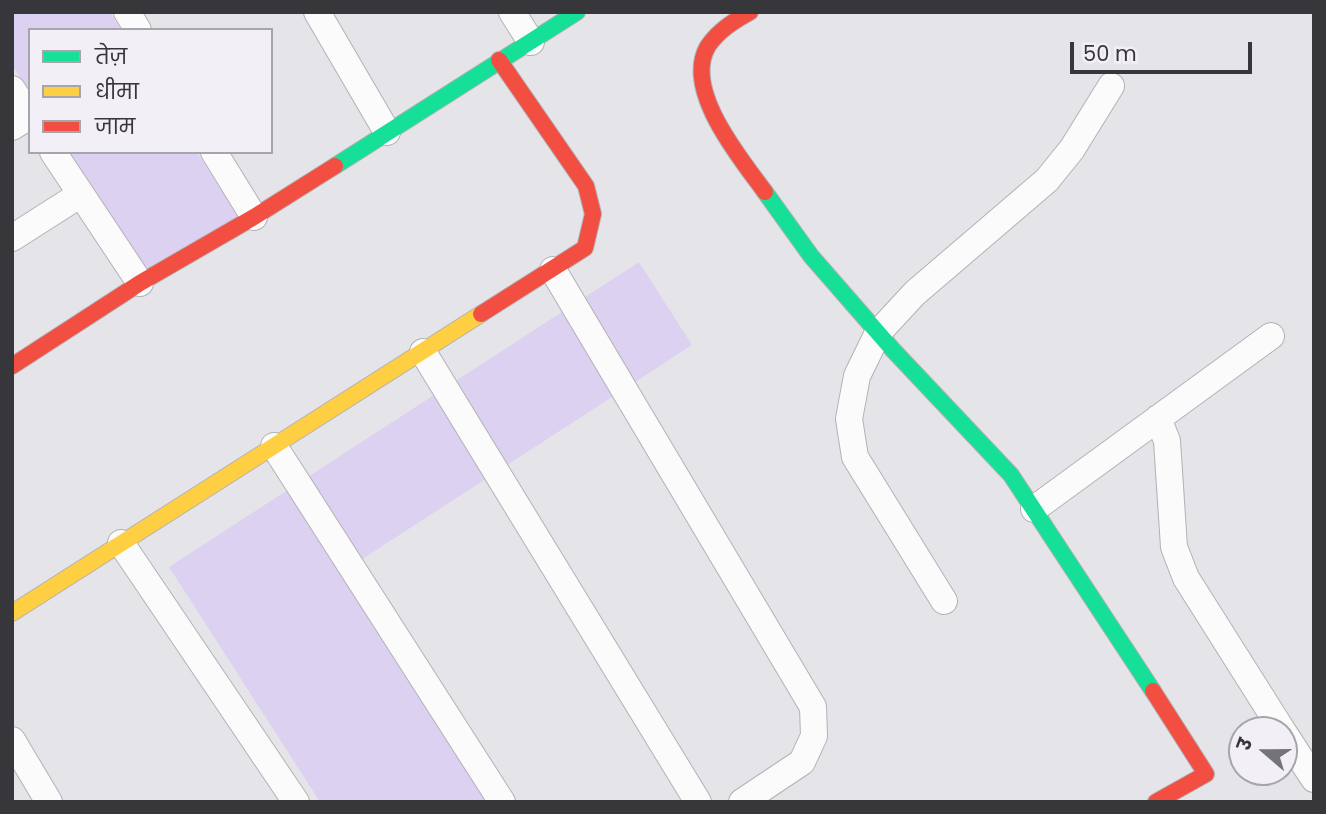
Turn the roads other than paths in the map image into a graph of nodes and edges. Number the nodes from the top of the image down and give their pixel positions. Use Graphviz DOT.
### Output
graph roads {
  1 [pos="127,12"];
  2 [pos="317,12"];
  3 [pos="512,12"];
  4 [pos="577,12"];
  5 [pos="750,12"];
  6 [pos="137,28"];
  7 [pos="531,42"];
  8 [pos="499,60"];
  9 [pos="1111,86"];
  10 [pos="12,89"];
  11 [pos="28,113"];
  12 [pos="28,117"];
  13 [pos="12,127"];
  14 [pos="387,132"];
  15 [pos="55,154"];
  16 [pos="215,154"];
  17 [pos="81,194"];
  18 [pos="254,218"];
  19 [pos="12,238"];
  20 [pos="554,270"];
  21 [pos="140,283"];
  22 [pos="878,332"];
  23 [pos="1271,336"];
  24 [pos="423,352"];
  25 [pos="12,366"];
  26 [pos="1158,418"];
  27 [pos="274,446"];
  28 [pos="1034,509"];
  29 [pos="121,543"];
  30 [pos="944,601"];
  31 [pos="12,613"];
  32 [pos="1273,716"];
  33 [pos="12,740"];
  34 [pos="1298,754"];
  35 [pos="1314,779"];
  36 [pos="49,802"];
  37 [pos="296,802"];
  38 [pos="502,802"];
  39 [pos="698,802"];
  40 [pos="742,802"];
  41 [pos="1156,802"];
  1 -- 6 [label="street"];
  2 -- 14 [label="street"];
  3 -- 7 [label="street"];
  4 -- 7 [label="street"];
  5 -- 22 [label="street"];
  7 -- 8 [label="street"];
  8 -- 14 [label="street"];
  8 -- 20 [label="street"];
  9 -- 22 [label="street"];
  10 -- 11 [label="street"];
  12 -- 13 [label="street"];
  14 -- 18 [label="street"];
  15 -- 17 [label="street"];
  16 -- 18 [label="street"];
  17 -- 19 [label="street"];
  17 -- 21 [label="street"];
  18 -- 21 [label="street"];
  20 -- 24 [label="street"];
  20 -- 40 [label="street"];
  21 -- 25 [label="street"];
  22 -- 28 [label="street"];
  22 -- 30 [label="street"];
  23 -- 26 [label="street"];
  24 -- 27 [label="street"];
  24 -- 39 [label="street"];
  26 -- 28 [label="street"];
  26 -- 32 [label="street"];
  27 -- 29 [label="street"];
  27 -- 38 [label="street"];
  28 -- 41 [label="street"];
  29 -- 31 [label="street"];
  29 -- 37 [label="street"];
  33 -- 36 [label="street"];
  34 -- 35 [label="street"];
}
